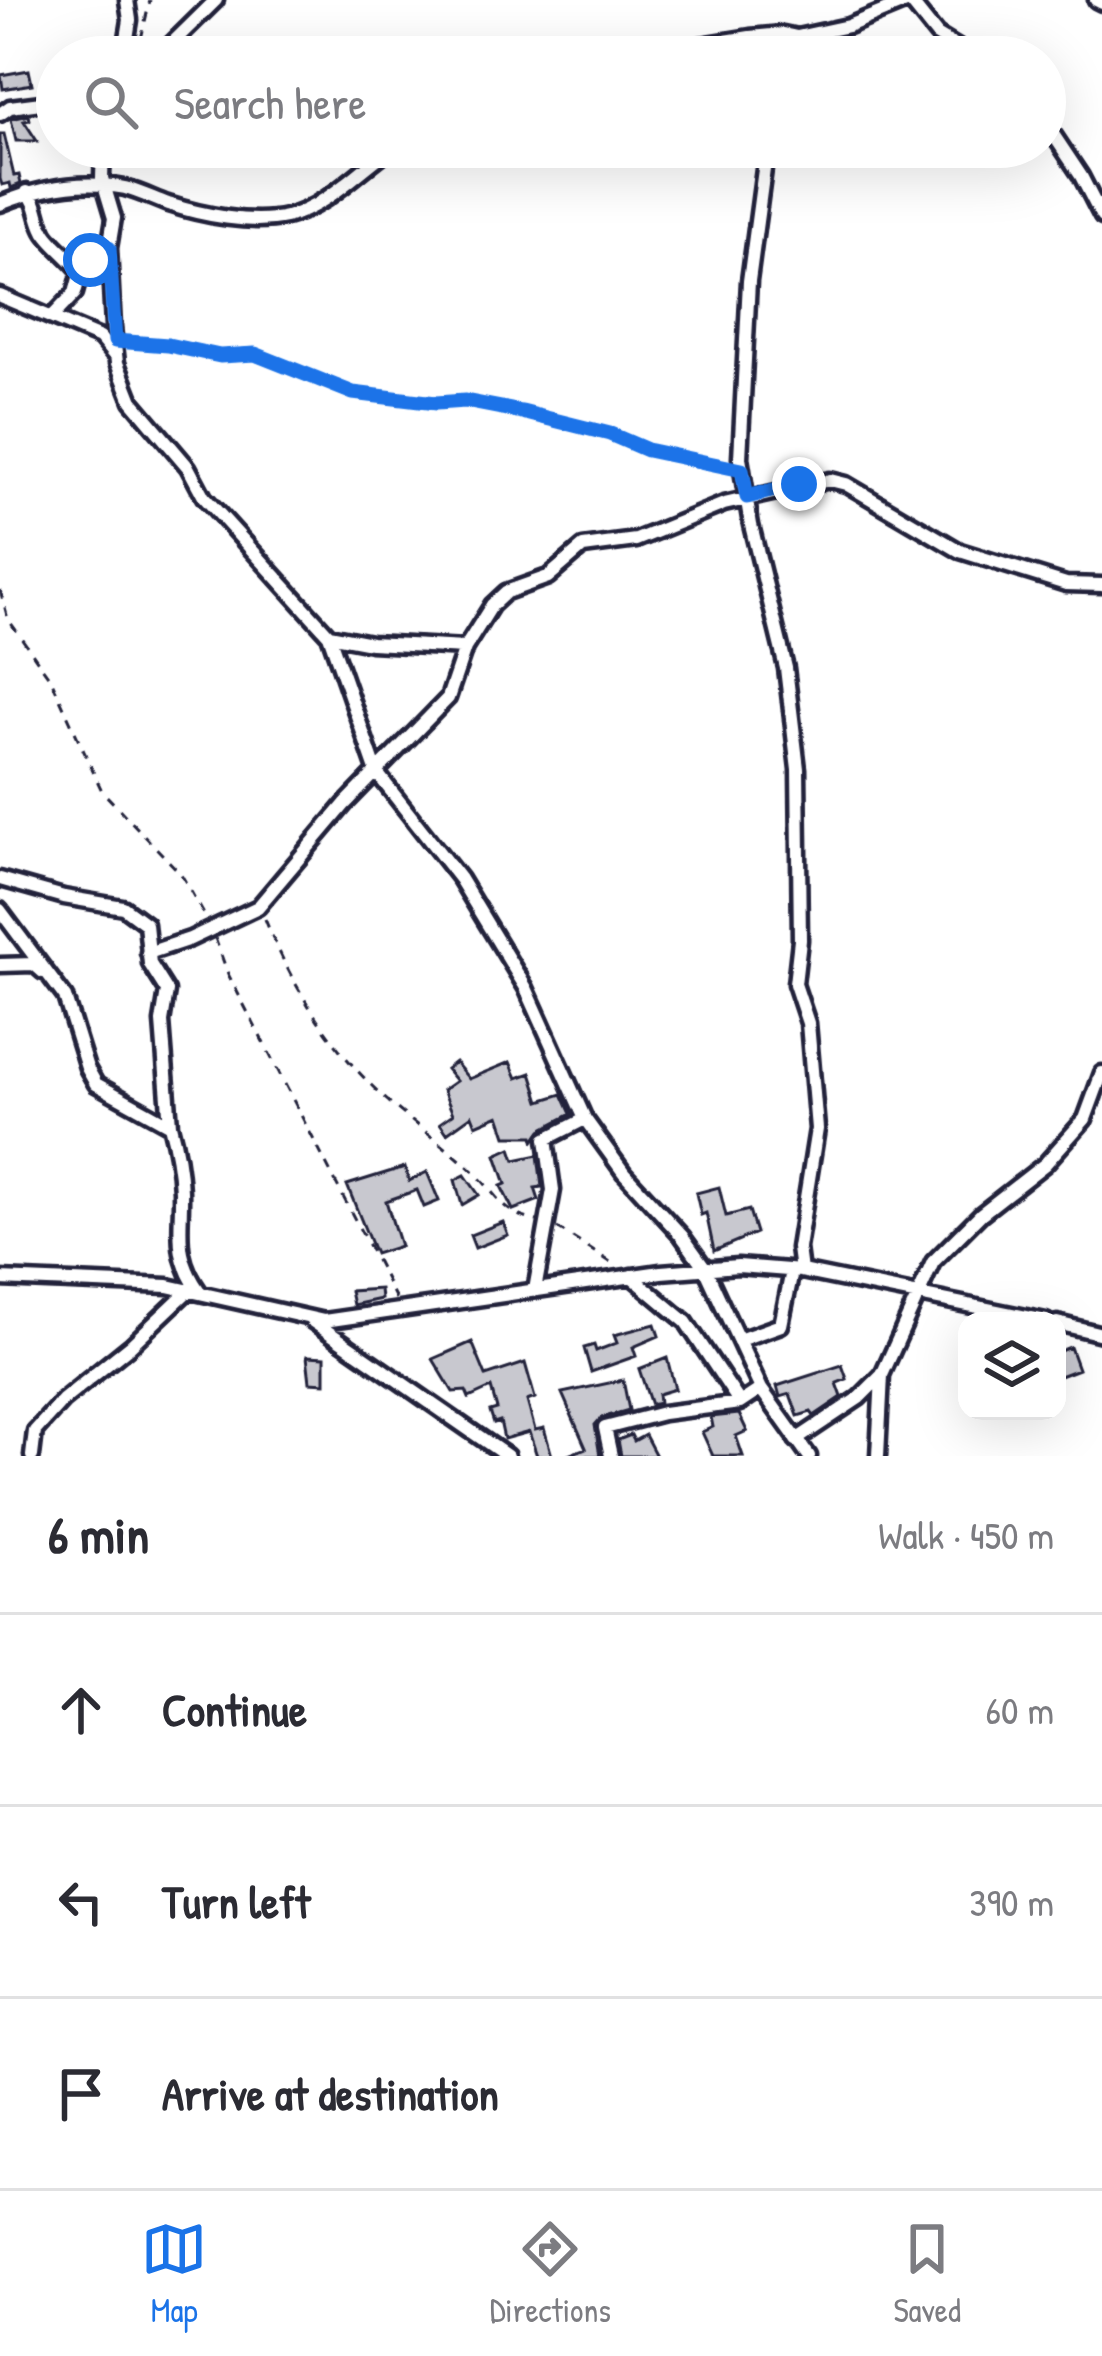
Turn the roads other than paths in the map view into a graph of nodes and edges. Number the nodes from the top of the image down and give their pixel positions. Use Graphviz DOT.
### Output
graph roads {
  1 [pos="127,0"];
  2 [pos="216,0"];
  3 [pos="910,0"];
  4 [pos="127,36"];
  5 [pos="179,36"];
  6 [pos="806,36"];
  7 [pos="939,36"];
  8 [pos="36,104"];
  9 [pos="3,109"];
  10 [pos="1066,154"];
  11 [pos="104,168"];
  12 [pos="365,168"];
  13 [pos="763,168"];
  14 [pos="104,185"];
  15 [pos="27,192"];
  16 [pos="1,201"];
  17 [pos="1102,218"];
  18 [pos="109,248"];
  19 [pos="80,271"];
  20 [pos="0,296"];
  21 [pos="53,316"];
  22 [pos="117,363"];
  23 [pos="747,497"];
  24 [pos="1102,585"];
  25 [pos="329,635"];
  26 [pos="465,648"];
  27 [pos="377,772"];
  28 [pos="0,878"];
  29 [pos="0,910"];
  30 [pos="148,952"];
  31 [pos="0,965"];
  32 [pos="49,978"];
  33 [pos="1102,1073"];
  34 [pos="585,1119"];
  35 [pos="170,1125"];
  36 [pos="705,1268"];
  37 [pos="797,1271"];
  38 [pos="631,1276"];
  39 [pos="0,1279"];
  40 [pos="194,1290"];
  41 [pos="535,1291"];
  42 [pos="916,1295"];
  43 [pos="1001,1312"];
  44 [pos="311,1320"];
  45 [pos="1066,1325"];
  46 [pos="1102,1334"];
  47 [pos="739,1340"];
  48 [pos="882,1376"];
  49 [pos="760,1389"];
  50 [pos="740,1403"];
  51 [pos="796,1440"];
  52 [pos="488,1449"];
  53 [pos="32,1456"];
  54 [pos="507,1456"];
  55 [pos="611,1456"];
  56 [pos="809,1456"];
  57 [pos="878,1456"];
  1 -- 4 [label="street"];
  2 -- 5 [label="street"];
  3 -- 6 [label="street"];
  3 -- 7 [label="street"];
  8 -- 9 [label="street"];
  10 -- 17 [label="street"];
  11 -- 14 [label="street"];
  12 -- 14 [label="street"];
  13 -- 23 [label="street"];
  14 -- 15 [label="street"];
  14 -- 18 [label="street"];
  15 -- 16 [label="street"];
  15 -- 19 [label="street"];
  18 -- 19 [label="street"];
  18 -- 22 [label="street"];
  19 -- 21 [label="street"];
  20 -- 21 [label="street"];
  21 -- 22 [label="street"];
  22 -- 25 [label="street"];
  23 -- 24 [label="street"];
  23 -- 26 [label="street"];
  23 -- 37 [label="street"];
  25 -- 26 [label="street"];
  25 -- 27 [label="street"];
  26 -- 27 [label="street"];
  27 -- 30 [label="street"];
  27 -- 34 [label="street"];
  28 -- 30 [label="street"];
  29 -- 32 [label="street"];
  30 -- 35 [label="street"];
  31 -- 32 [label="street"];
  32 -- 35 [label="street"];
  33 -- 42 [label="street"];
  34 -- 36 [label="street"];
  34 -- 41 [label="street"];
  35 -- 40 [label="street"];
  36 -- 37 [label="street"];
  36 -- 38 [label="street"];
  36 -- 47 [label="street"];
  37 -- 42 [label="street"];
  37 -- 47 [label="street"];
  38 -- 41 [label="street"];
  38 -- 50 [label="street"];
  39 -- 40 [label="street"];
  40 -- 44 [label="street"];
  40 -- 53 [label="street"];
  41 -- 44 [label="street"];
  42 -- 43 [label="street"];
  42 -- 48 [label="street"];
  44 -- 52 [label="street"];
  45 -- 46 [label="street"];
  47 -- 49 [label="street"];
  48 -- 51 [label="street"];
  48 -- 57 [label="street"];
  49 -- 50 [label="street"];
  49 -- 51 [label="street"];
  50 -- 55 [label="street"];
  51 -- 56 [label="street"];
  52 -- 54 [label="street"];
}
